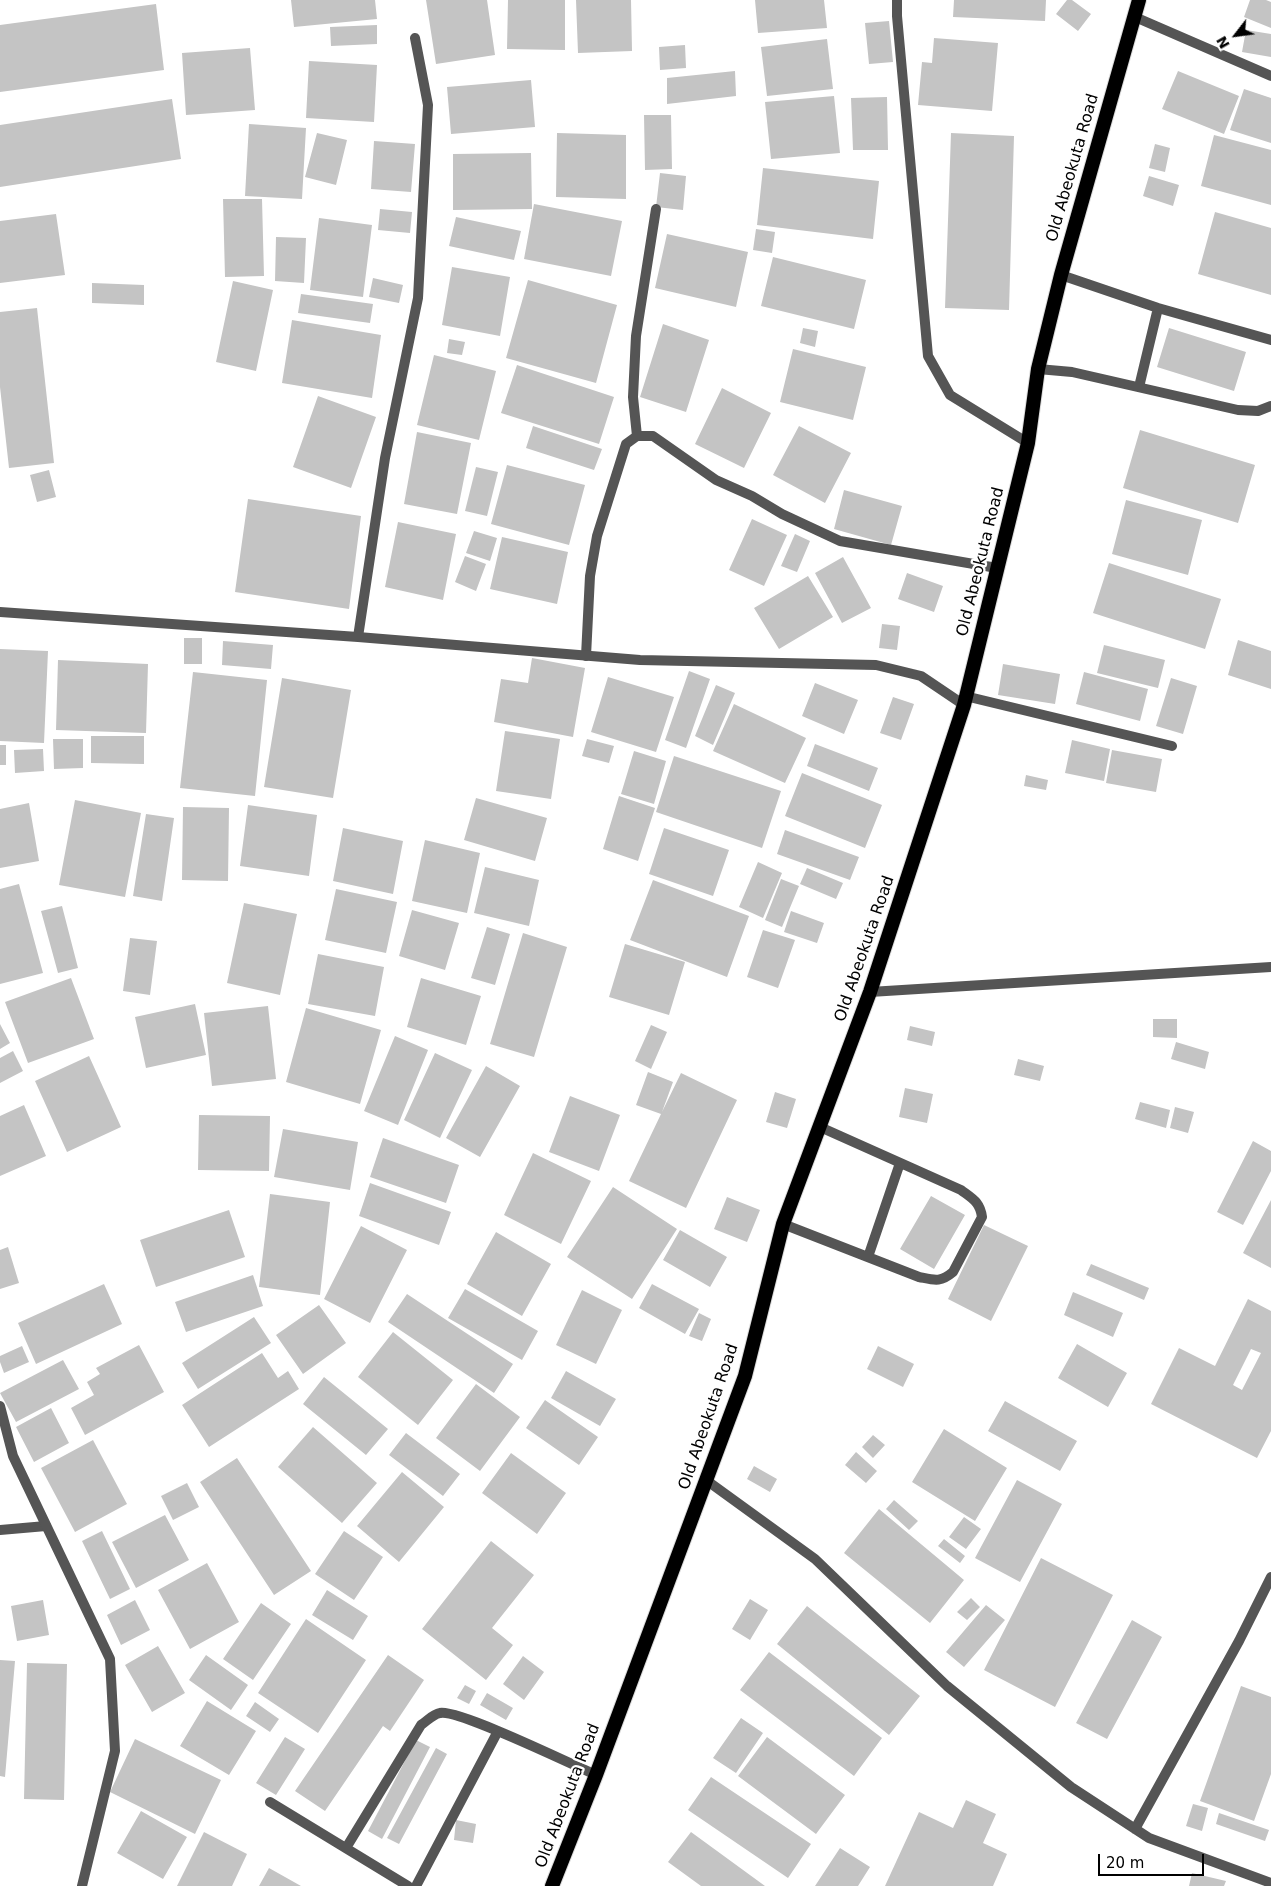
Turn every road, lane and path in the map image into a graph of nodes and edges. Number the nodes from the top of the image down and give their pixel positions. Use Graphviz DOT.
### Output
graph roads {
  1 [pos="897,0"];
  2 [pos="1139,0"];
  3 [pos="1135,17"];
  4 [pos="415,38"];
  5 [pos="1271,76"];
  6 [pos="656,209"];
  7 [pos="1061,275"];
  8 [pos="1158,308"];
  9 [pos="1271,340"];
  10 [pos="1038,369"];
  11 [pos="1139,387"];
  12 [pos="1271,406"];
  13 [pos="637,436"];
  14 [pos="1028,443"];
  15 [pos="997,568"];
  16 [pos="0,612"];
  17 [pos="358,637"];
  18 [pos="586,656"];
  19 [pos="965,701"];
  20 [pos="1172,746"];
  21 [pos="1271,967"];
  22 [pos="870,992"];
  23 [pos="820,1127"];
  24 [pos="900,1163"];
  25 [pos="783,1224"];
  26 [pos="868,1257"];
  27 [pos="0,1406"];
  28 [pos="706,1480"];
  29 [pos="46,1526"];
  30 [pos="0,1530"];
  31 [pos="1271,1577"];
  32 [pos="498,1731"];
  33 [pos="596,1775"];
  34 [pos="270,1802"];
  35 [pos="1135,1829"];
  36 [pos="346,1848"];
  37 [pos="1271,1882"];
  38 [pos="82,1886"];
  39 [pos="408,1886"];
  40 [pos="416,1886"];
  41 [pos="552,1886"];
  1 -- 14 [label="street"];
  2 -- 3 [label="highway, Old Abeokuta Road"];
  3 -- 5 [label="street"];
  3 -- 7 [label="highway, Old Abeokuta Road"];
  4 -- 17 [label="street"];
  6 -- 13 [label="street"];
  7 -- 8 [label="street"];
  7 -- 10 [label="highway, Old Abeokuta Road"];
  8 -- 9 [label="street"];
  8 -- 11 [label="street"];
  10 -- 11 [label="street"];
  10 -- 14 [label="highway, Old Abeokuta Road"];
  11 -- 12 [label="street"];
  13 -- 15 [label="street"];
  13 -- 18 [label="street"];
  14 -- 15 [label="highway, Old Abeokuta Road"];
  15 -- 19 [label="highway, Old Abeokuta Road"];
  16 -- 17 [label="street"];
  17 -- 18 [label="street"];
  18 -- 19 [label="street"];
  19 -- 20 [label="street"];
  19 -- 22 [label="highway, Old Abeokuta Road"];
  21 -- 22 [label="street"];
  22 -- 23 [label="highway, Old Abeokuta Road"];
  23 -- 24 [label="street"];
  23 -- 25 [label="highway, Old Abeokuta Road"];
  24 -- 26 [label="street"];
  24 -- 26 [label="street"];
  25 -- 26 [label="street"];
  25 -- 28 [label="highway, Old Abeokuta Road"];
  27 -- 29 [label="street"];
  28 -- 33 [label="highway, Old Abeokuta Road"];
  28 -- 35 [label="street"];
  29 -- 30 [label="street"];
  29 -- 38 [label="street"];
  31 -- 35 [label="street"];
  32 -- 33 [label="street"];
  32 -- 36 [label="street"];
  32 -- 40 [label="street"];
  33 -- 41 [label="highway, Old Abeokuta Road"];
  34 -- 36 [label="street"];
  35 -- 37 [label="street"];
  36 -- 39 [label="street"];
}
